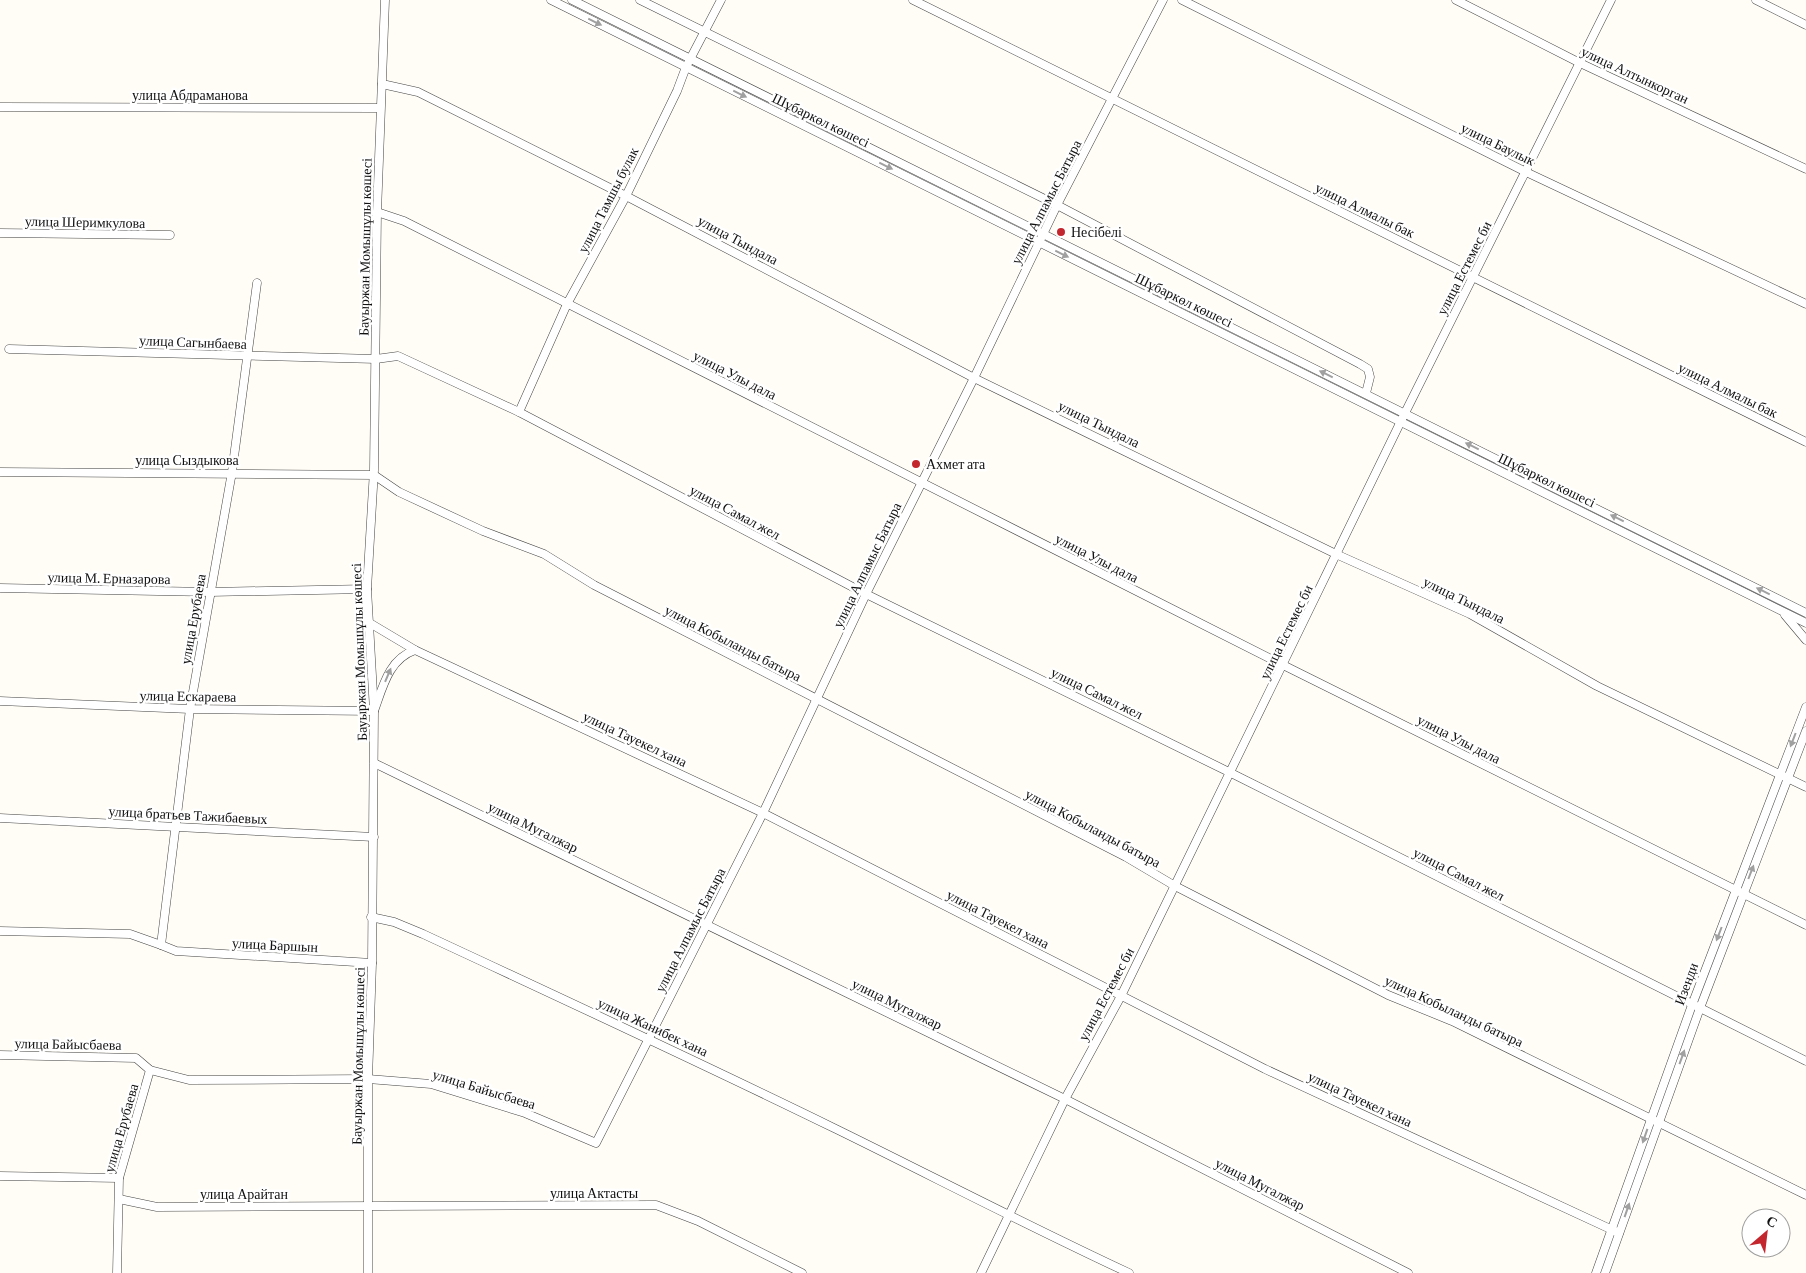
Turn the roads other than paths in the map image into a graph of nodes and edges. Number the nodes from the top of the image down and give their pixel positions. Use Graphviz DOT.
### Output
graph roads {
  1 [pos="385,0"];
  2 [pos="551,0"];
  3 [pos="572,0"];
  4 [pos="640,0"];
  5 [pos="721,0"];
  6 [pos="913,0"];
  7 [pos="1163,0"];
  8 [pos="1182,0"];
  9 [pos="1456,0"];
  10 [pos="1611,0"];
  11 [pos="1756,0"];
  12 [pos="1806,25"];
  13 [pos="704,33"];
  14 [pos="691,58"];
  15 [pos="1580,63"];
  16 [pos="686,67"];
  17 [pos="382,84"];
  18 [pos="1113,98"];
  19 [pos="0,107"];
  20 [pos="380,108"];
  21 [pos="1806,168"];
  22 [pos="1526,172"];
  23 [pos="626,196"];
  24 [pos="1058,205"];
  25 [pos="377,212"];
  26 [pos="1044,233"];
  27 [pos="0,234"];
  28 [pos="170,235"];
  29 [pos="1039,243"];
  30 [pos="1474,278"];
  31 [pos="257,283"];
  32 [pos="567,304"];
  33 [pos="1806,304"];
  34 [pos="9,349"];
  35 [pos="247,356"];
  36 [pos="376,359"];
  37 [pos="974,378"];
  38 [pos="1366,393"];
  39 [pos="518,412"];
  40 [pos="1405,413"];
  41 [pos="1401,421"];
  42 [pos="1806,442"];
  43 [pos="0,472"];
  44 [pos="232,472"];
  45 [pos="374,475"];
  46 [pos="922,484"];
  47 [pos="1338,555"];
  48 [pos="0,588"];
  49 [pos="367,589"];
  50 [pos="210,592"];
  51 [pos="866,594"];
  52 [pos="1781,600"];
  53 [pos="1806,605"];
  54 [pos="1778,608"];
  55 [pos="1806,613"];
  56 [pos="368,622"];
  57 [pos="1806,622"];
  58 [pos="1806,640"];
  59 [pos="415,650"];
  60 [pos="1283,665"];
  61 [pos="816,700"];
  62 [pos="0,701"];
  63 [pos="1806,707"];
  64 [pos="190,709"];
  65 [pos="374,710"];
  66 [pos="1806,731"];
  67 [pos="374,763"];
  68 [pos="1230,773"];
  69 [pos="1780,774"];
  70 [pos="1788,778"];
  71 [pos="1806,786"];
  72 [pos="763,813"];
  73 [pos="0,818"];
  74 [pos="178,827"];
  75 [pos="374,837"];
  76 [pos="1175,886"];
  77 [pos="1739,893"];
  78 [pos="371,917"];
  79 [pos="1806,925"];
  80 [pos="707,926"];
  81 [pos="0,931"];
  82 [pos="162,945"];
  83 [pos="372,963"];
  84 [pos="1121,996"];
  85 [pos="1696,1006"];
  86 [pos="648,1038"];
  87 [pos="0,1055"];
  88 [pos="136,1058"];
  89 [pos="1806,1061"];
  90 [pos="150,1070"];
  91 [pos="368,1080"];
  92 [pos="1065,1098"];
  93 [pos="1650,1120"];
  94 [pos="1658,1124"];
  95 [pos="596,1143"];
  96 [pos="0,1176"];
  97 [pos="119,1178"];
  98 [pos="1806,1195"];
  99 [pos="119,1199"];
  100 [pos="370,1207"];
  101 [pos="1008,1216"];
  102 [pos="1616,1232"];
  103 [pos="117,1273"];
  104 [pos="368,1273"];
  105 [pos="802,1273"];
  106 [pos="981,1273"];
  107 [pos="1129,1273"];
  108 [pos="1408,1273"];
  109 [pos="1596,1273"];
  110 [pos="1606,1273"];
  1 -- 17 [label="street, Бауыржан Момышұлы көшесі"];
  2 -- 16 [label="street, Шұбаркөл көшесі, one-way"];
  3 -- 14 [label="street, Шұбаркөл көшесі"];
  4 -- 13 [label="street, Шұбаркөл көшесі"];
  5 -- 13 [label="street, улица Тамшы булак"];
  6 -- 18 [label="street, улица Алмалы бак"];
  7 -- 18 [label="street, улица Алпамыс Батыра"];
  8 -- 22 [label="street, улица Баулык"];
  9 -- 15 [label="street, улица Алтынкорган"];
  10 -- 15 [label="street, улица Естемес би"];
  11 -- 12 [label="street"];
  13 -- 14 [label="street, улица Тамшы булак"];
  13 -- 24 [label="street, Шұбаркөл көшесі"];
  14 -- 16 [label="street, улица Тамшы булак"];
  14 -- 26 [label="street, Шұбаркөл көшесі"];
  15 -- 21 [label="street, улица Алтынкорган"];
  15 -- 22 [label="street, улица Естемес би"];
  16 -- 23 [label="street, улица Тамшы булак"];
  16 -- 29 [label="street, Шұбаркөл көшесі, one-way"];
  17 -- 20 [label="street, Бауыржан Момышұлы көшесі"];
  17 -- 23 [label="street, улица Тындала"];
  18 -- 24 [label="street, улица Алпамыс Батыра"];
  18 -- 30 [label="street, улица Алмалы бак"];
  19 -- 20 [label="street, улица Абдраманова"];
  20 -- 25 [label="street, Бауыржан Момышұлы көшесі"];
  22 -- 30 [label="street, улица Естемес би"];
  22 -- 33 [label="street, улица Баулык"];
  23 -- 32 [label="street, улица Тамшы булак"];
  23 -- 37 [label="street, улица Тындала"];
  24 -- 26 [label="street, улица Алпамыс Батыра"];
  24 -- 38 [label="street, Шұбаркөл көшесі"];
  25 -- 32 [label="street, улица Улы дала"];
  25 -- 36 [label="street, Бауыржан Момышұлы көшесі"];
  26 -- 29 [label="street, улица Алпамыс Батыра"];
  38 -- 26 [label="street, Шұбаркөл көшесі, one-way"];
  27 -- 28 [label="street, улица Шеримкулова"];
  29 -- 37 [label="street, улица Алпамыс Батыра"];
  29 -- 41 [label="street, Шұбаркөл көшесі, one-way"];
  30 -- 40 [label="street, улица Естемес би"];
  30 -- 42 [label="street, улица Алмалы бак"];
  31 -- 35 [label="street, улица Ерубаева"];
  32 -- 39 [label="street, улица Тамшы булак"];
  32 -- 46 [label="street, улица Улы дала"];
  34 -- 35 [label="street, улица Сагынбаева"];
  35 -- 36 [label="street, улица Сагынбаева"];
  35 -- 44 [label="street, улица Ерубаева"];
  36 -- 39 [label="street, улица Самал жел"];
  36 -- 45 [label="street, Бауыржан Момышұлы көшесі"];
  37 -- 46 [label="street, улица Алпамыс Батыра"];
  37 -- 47 [label="street, улица Тындала"];
  38 -- 40 [label="street, Шұбаркөл көшесі"];
  39 -- 51 [label="street, улица Самал жел"];
  40 -- 41 [label="street, улица Естемес би"];
  52 -- 40 [label="street, Шұбаркөл көшесі, one-way"];
  41 -- 47 [label="street, улица Естемес би"];
  41 -- 54 [label="street, Шұбаркөл көшесі"];
  43 -- 44 [label="street, улица Сыздыкова"];
  44 -- 45 [label="street, улица Сыздыкова"];
  44 -- 50 [label="street, улица Ерубаева"];
  45 -- 49 [label="street, Бауыржан Момышұлы көшесі"];
  45 -- 61 [label="street, улица Кобыланды батыра"];
  46 -- 51 [label="street, улица Алпамыс Батыра"];
  46 -- 60 [label="street, улица Улы дала"];
  47 -- 60 [label="street, улица Естемес би"];
  47 -- 69 [label="street, улица Тындала"];
  48 -- 50 [label="street, улица М. Ерназарова"];
  49 -- 50 [label="street, улица М. Ерназарова"];
  49 -- 56 [label="street, Бауыржан Момышұлы көшесі"];
  50 -- 64 [label="street, улица Ерубаева"];
  51 -- 61 [label="street, улица Алпамыс Батыра"];
  51 -- 68 [label="street, улица Самал жел"];
  52 -- 53 [label="street"];
  52 -- 55 [label="street, Шұбаркөл көшесі"];
  54 -- 57 [label="street, Шұбаркөл көшесі"];
  54 -- 58 [label="street"];
  56 -- 59 [label="street, улица Тауекел хана"];
  56 -- 65 [label="street, Бауыржан Момышұлы көшесі"];
  65 -- 59 [label="street, one-way"];
  59 -- 72 [label="street, улица Тауекел хана"];
  60 -- 68 [label="street, улица Естемес би"];
  60 -- 77 [label="street, улица Улы дала"];
  61 -- 72 [label="street, улица Алпамыс Батыра"];
  61 -- 76 [label="street, улица Кобыланды батыра"];
  62 -- 64 [label="street, улица Ескараева"];
  63 -- 69 [label="street, Изенди, one-way"];
  64 -- 65 [label="street, улица Ескараева"];
  64 -- 74 [label="street, улица Ерубаева"];
  65 -- 67 [label="street, Бауыржан Момышұлы көшесі"];
  66 -- 70 [label="street, Изенди"];
  67 -- 75 [label="street, Бауыржан Момышұлы көшесі"];
  67 -- 80 [label="street, улица Мугалжар"];
  68 -- 76 [label="street, улица Естемес би"];
  68 -- 85 [label="street, улица Самал жел"];
  69 -- 70 [label="street, улица Тындала"];
  69 -- 77 [label="street, Изенди"];
  70 -- 71 [label="street, улица Тындала"];
  77 -- 70 [label="street, Изенди, one-way"];
  72 -- 80 [label="street, улица Алпамыс Батыра"];
  72 -- 84 [label="street, улица Тауекел хана"];
  73 -- 74 [label="street, улица братьев Тажибаевых"];
  74 -- 75 [label="street, улица братьев Тажибаевых"];
  74 -- 82 [label="street, улица Ерубаева"];
  75 -- 78 [label="street, Бауыржан Момышұлы көшесі"];
  76 -- 84 [label="street, улица Естемес би"];
  76 -- 93 [label="street, улица Кобыланды батыра"];
  77 -- 79 [label="street, улица Улы дала"];
  77 -- 85 [label="street, Изенди"];
  78 -- 83 [label="street, Бауыржан Момышұлы көшесі"];
  78 -- 86 [label="street, улица Жанибек хана"];
  80 -- 86 [label="street, улица Алпамыс Батыра"];
  80 -- 92 [label="street, улица Мугалжар"];
  81 -- 82 [label="street"];
  82 -- 83 [label="street, улица Баршын"];
  83 -- 91 [label="street, Бауыржан Момышұлы көшесі"];
  84 -- 92 [label="street, улица Естемес би"];
  84 -- 102 [label="street, улица Тауекел хана"];
  85 -- 89 [label="street, улица Самал жел"];
  85 -- 93 [label="street, Изенди"];
  94 -- 85 [label="street, Изенди, one-way"];
  86 -- 95 [label="street, улица Алпамыс Батыра"];
  86 -- 101 [label="street, улица Жанибек хана"];
  87 -- 88 [label="street, улица Байысбаева"];
  88 -- 90 [label="street, улица Ерубаева"];
  90 -- 91 [label="street, улица Байысбаева"];
  90 -- 97 [label="street, улица Ерубаева"];
  91 -- 95 [label="street, улица Байысбаева"];
  91 -- 100 [label="street, Бауыржан Момышұлы көшесі"];
  92 -- 101 [label="street, улица Естемес би"];
  92 -- 108 [label="street, улица Мугалжар"];
  93 -- 94 [label="street, улица Кобыланды батыра"];
  93 -- 102 [label="street, Изенди, one-way"];
  94 -- 98 [label="street, улица Кобыланды батыра"];
  102 -- 94 [label="street, Изенди, one-way"];
  96 -- 97 [label="street"];
  97 -- 99 [label="street, улица Ерубаева"];
  99 -- 100 [label="street, улица Арайтан"];
  99 -- 103 [label="street, улица Ерубаева"];
  100 -- 104 [label="street, Бауыржан Момышұлы көшесі"];
  100 -- 105 [label="street, улица Актасты"];
  101 -- 106 [label="street, улица Естемес би"];
  101 -- 107 [label="street, улица Жанибек хана"];
  102 -- 109 [label="street, Изенди"];
  102 -- 110 [label="street, Изенди"];
}
